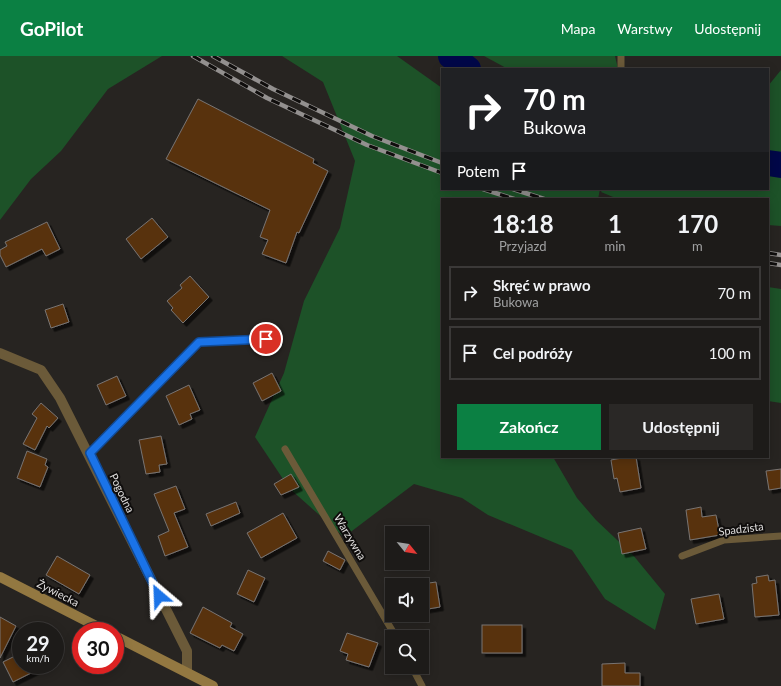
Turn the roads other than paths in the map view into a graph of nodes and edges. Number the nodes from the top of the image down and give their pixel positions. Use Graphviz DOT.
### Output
graph roads {
  1 [pos="621,56"];
  2 [pos="621,68"];
  3 [pos="266,339"];
  4 [pos="0,353"];
  5 [pos="284,449"];
  6 [pos="90,453"];
  7 [pos="781,536"];
  8 [pos="682,556"];
  9 [pos="0,577"];
  10 [pos="88,622"];
  11 [pos="392,630"];
  12 [pos="124,640"];
  13 [pos="187,672"];
  14 [pos="416,674"];
  15 [pos="212,686"];
  16 [pos="422,686"];
  1 -- 2 [label="lane"];
  3 -- 6 [label="lane"];
  4 -- 6 [label="street, Pogodna"];
  5 -- 11 [label="lane, Warzywna"];
  6 -- 13 [label="street, Pogodna"];
  7 -- 8 [label="lane, Spadzista"];
  9 -- 10 [label="main road, Żywiecka"];
  12 -- 13 [label="main road"];
  13 -- 15 [label="main road"];
  14 -- 16 [label="lane"];
}
